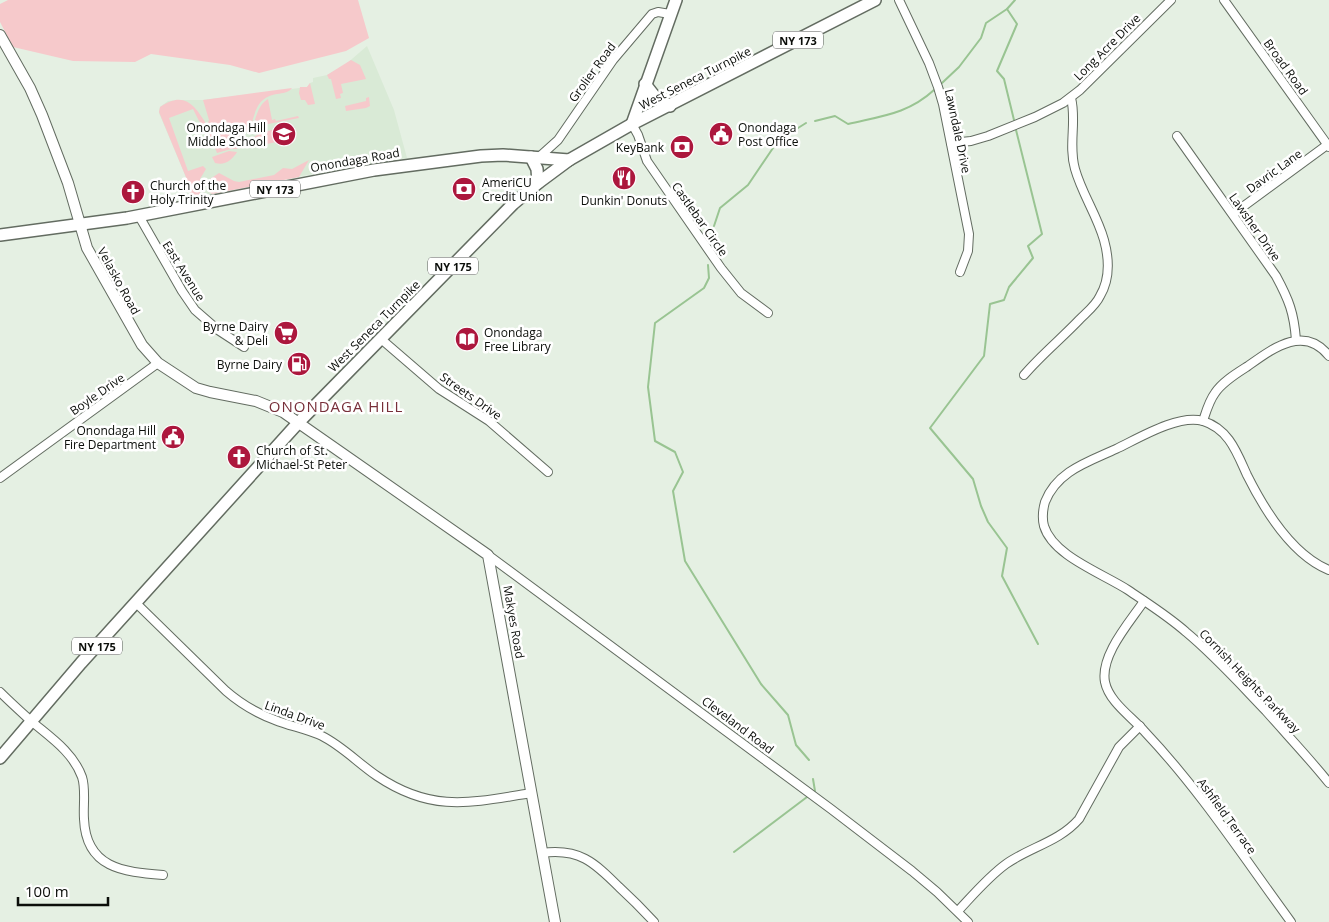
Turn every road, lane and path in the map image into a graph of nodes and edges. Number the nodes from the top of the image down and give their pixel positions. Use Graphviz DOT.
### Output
graph roads {
  1 [pos="676,0"];
  2 [pos="875,0"];
  3 [pos="899,0"];
  4 [pos="1171,0"];
  5 [pos="1224,0"];
  6 [pos="670,14"];
  7 [pos="0,35"];
  8 [pos="645,84"];
  9 [pos="1071,98"];
  10 [pos="670,106"];
  11 [pos="632,124"];
  12 [pos="1177,136"];
  13 [pos="951,144"];
  14 [pos="1328,146"];
  15 [pos="534,157"];
  16 [pos="569,160"];
  17 [pos="538,183"];
  18 [pos="1233,214"];
  19 [pos="139,216"];
  20 [pos="81,224"];
  21 [pos="0,235"];
  22 [pos="960,272"];
  23 [pos="768,312"];
  24 [pos="381,339"];
  25 [pos="1296,340"];
  26 [pos="244,347"];
  27 [pos="1329,356"];
  28 [pos="158,363"];
  29 [pos="1024,376"];
  30 [pos="1202,421"];
  31 [pos="298,423"];
  32 [pos="548,472"];
  33 [pos="0,478"];
  34 [pos="488,555"];
  35 [pos="1329,570"];
  36 [pos="1144,601"];
  37 [pos="136,603"];
  38 [pos="0,692"];
  39 [pos="31,721"];
  40 [pos="1140,726"];
  41 [pos="0,758"];
  42 [pos="1329,783"];
  43 [pos="531,793"];
  44 [pos="542,853"];
  45 [pos="163,875"];
  46 [pos="958,911"];
  47 [pos="555,922"];
  48 [pos="654,922"];
  49 [pos="968,922"];
  50 [pos="1291,922"];
  1 -- 6 [label="main road"];
  2 -- 10 [label="main road, West Seneca Turnpike / NY 173"];
  3 -- 13 [label="street, Lawndale Drive"];
  4 -- 9 [label="street, Long Acre Drive"];
  5 -- 14 [label="street, Broad Road"];
  6 -- 8 [label="main road"];
  6 -- 15 [label="street, Grolier Road"];
  7 -- 20 [label="street, Velasko Road"];
  8 -- 10 [label="main road"];
  8 -- 11 [label="main road"];
  9 -- 13 [label="street"];
  9 -- 29 [label="street, Long Acre Drive"];
  10 -- 11 [label="main road, West Seneca Turnpike / NY 173"];
  11 -- 16 [label="main road, West Seneca Turnpike / NY 173"];
  11 -- 23 [label="street, Castlebar Circle"];
  12 -- 18 [label="street, Lawsher Drive"];
  13 -- 22 [label="street, Lawndale Drive"];
  14 -- 18 [label="street, Davric Lane"];
  15 -- 16 [label="main road, Onondaga Road / NY 173"];
  15 -- 17 [label="main road"];
  15 -- 19 [label="main road, Onondaga Road / NY 173"];
  16 -- 17 [label="main road, West Seneca Turnpike / NY 175"];
  17 -- 24 [label="main road, West Seneca Turnpike / NY 175"];
  18 -- 25 [label="street, Lawsher Drive"];
  19 -- 20 [label="main road, Onondaga Road / NY 173"];
  19 -- 26 [label="street, East Avenue"];
  20 -- 21 [label="main road, Onondaga Road / NY 173"];
  20 -- 28 [label="street, Velasko Road"];
  24 -- 31 [label="main road, West Seneca Turnpike / NY 175"];
  24 -- 32 [label="street, Streets Drive"];
  25 -- 27 [label="street"];
  25 -- 30 [label="street"];
  28 -- 31 [label="street, Velasko Road"];
  28 -- 33 [label="street, Boyle Drive"];
  30 -- 35 [label="street"];
  30 -- 36 [label="street, Cornish Heights Parkway"];
  31 -- 34 [label="street"];
  31 -- 37 [label="main road, West Seneca Turnpike / NY 175"];
  34 -- 43 [label="street, Makyes Road"];
  34 -- 46 [label="street, Cleveland Road"];
  36 -- 40 [label="street, Ashfield Terrace"];
  36 -- 42 [label="street, Cornish Heights Parkway"];
  37 -- 39 [label="main road, West Seneca Turnpike / NY 175"];
  37 -- 43 [label="street, Linda Drive"];
  38 -- 39 [label="street"];
  39 -- 41 [label="main road, West Seneca Turnpike / NY 175"];
  39 -- 45 [label="street"];
  40 -- 46 [label="street"];
  40 -- 50 [label="street, Ashfield Terrace"];
  43 -- 44 [label="street, Makyes Road"];
  44 -- 47 [label="street, Makyes Road"];
  44 -- 48 [label="street"];
  46 -- 49 [label="street, Cleveland Road"];
}
